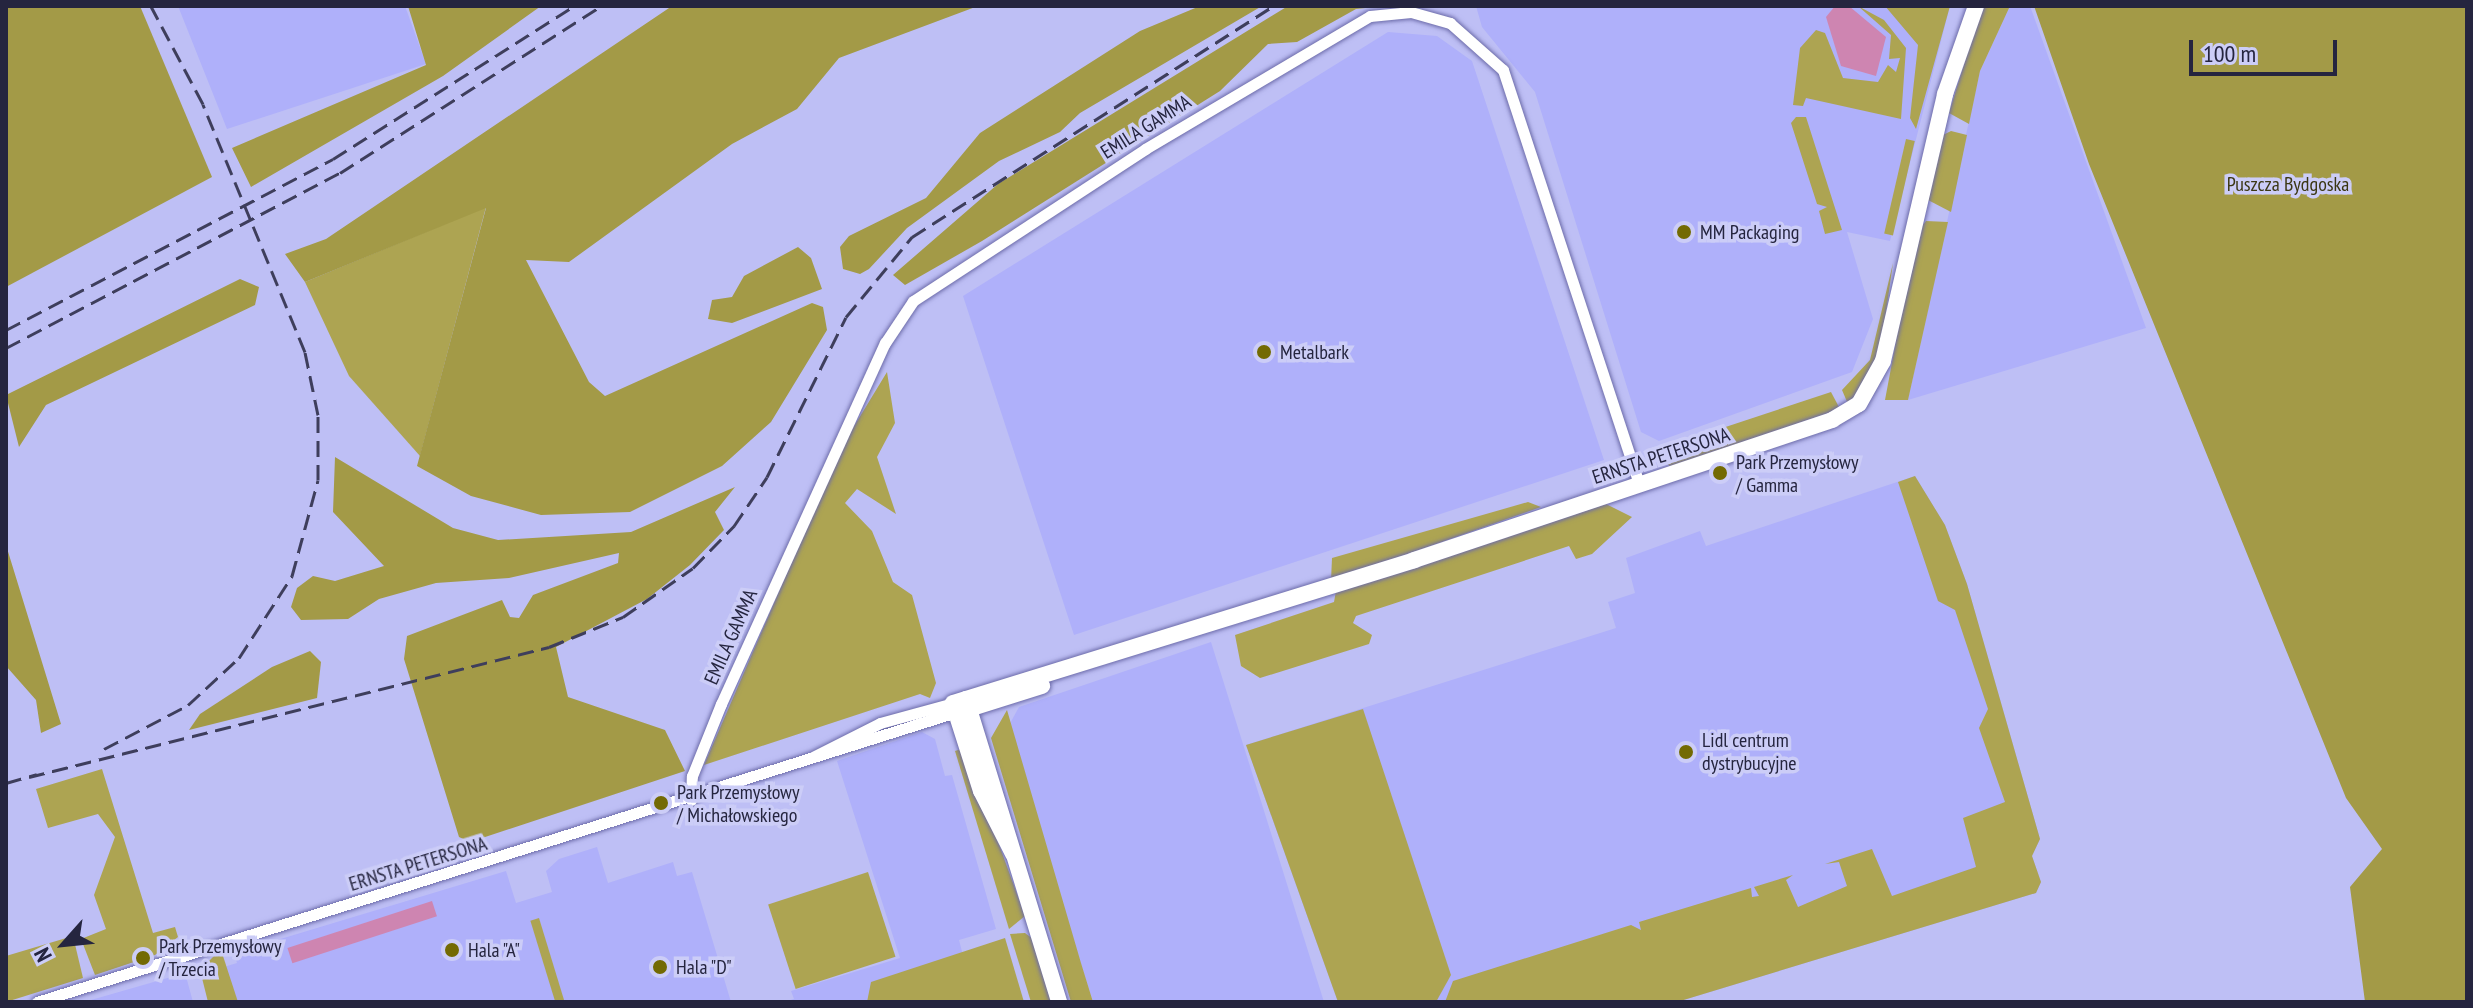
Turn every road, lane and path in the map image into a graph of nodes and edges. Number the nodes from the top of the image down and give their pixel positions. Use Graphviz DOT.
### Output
graph roads {
  1 [pos="1976,6"];
  2 [pos="1639,484"];
  3 [pos="961,706"];
  4 [pos="691,800"];
  5 [pos="37,1002"];
  6 [pos="1059,1002"];
  1 -- 2 [label="street, ERNSTA PETERSONA"];
  2 -- 3 [label="street, ERNSTA PETERSONA"];
  2 -- 4 [label="street, EMILA GAMMA"];
  3 -- 4 [label="street, ERNSTA PETERSONA"];
  3 -- 6 [label="street"];
  4 -- 5 [label="street, ERNSTA PETERSONA"];
}
